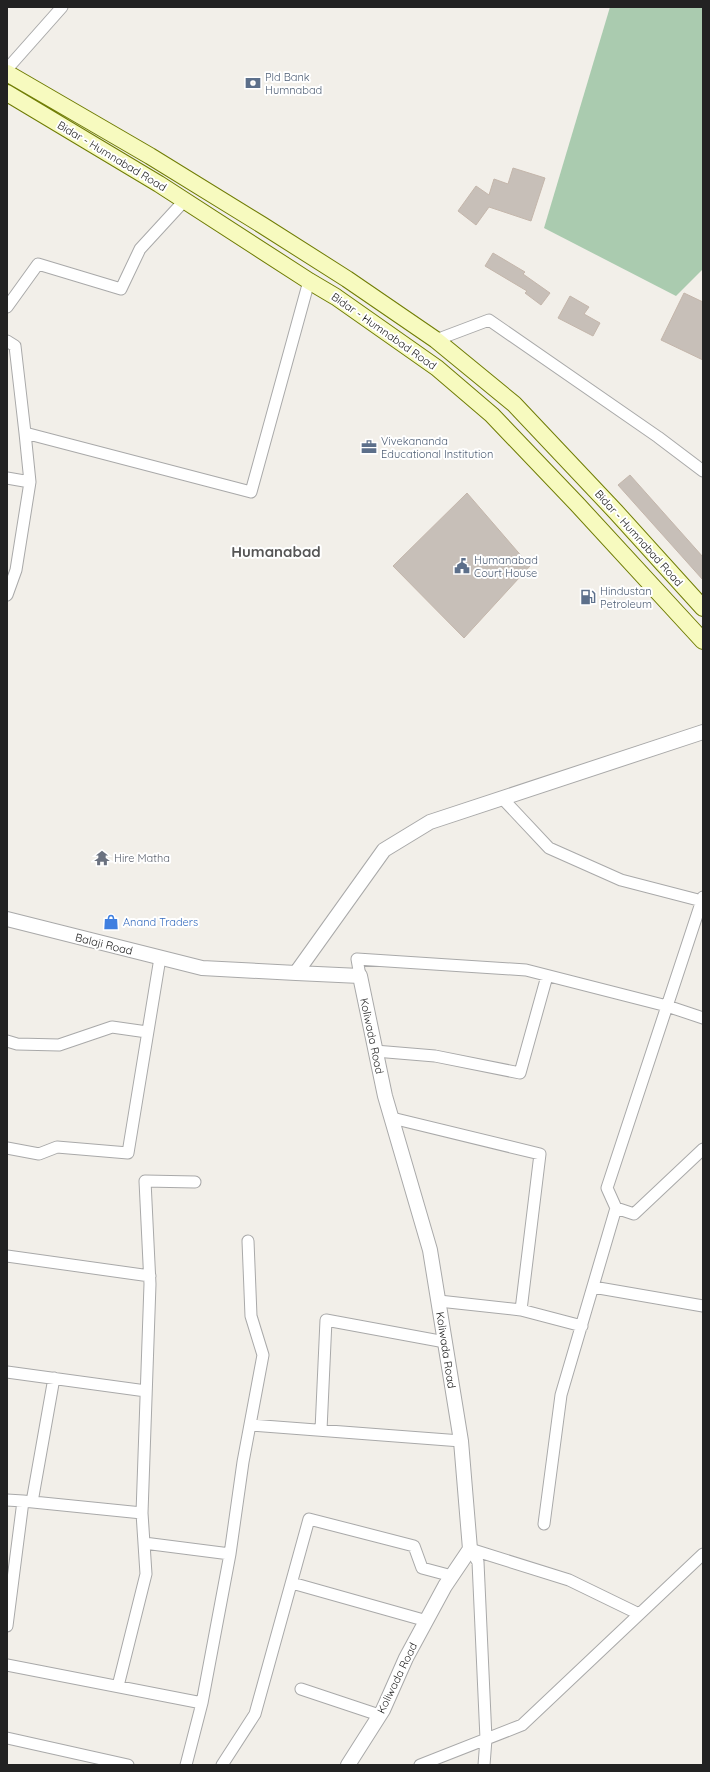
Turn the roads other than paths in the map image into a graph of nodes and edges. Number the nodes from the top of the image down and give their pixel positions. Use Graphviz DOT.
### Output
graph roads {
  1 [pos="62,7"];
  2 [pos="7,69"];
  3 [pos="7,73"];
  4 [pos="7,93"];
  5 [pos="185,200"];
  6 [pos="309,281"];
  7 [pos="7,307"];
  8 [pos="436,340"];
  9 [pos="7,341"];
  10 [pos="25,433"];
  11 [pos="703,471"];
  12 [pos="7,478"];
  13 [pos="30,482"];
  14 [pos="7,595"];
  15 [pos="703,608"];
  16 [pos="703,641"];
  17 [pos="703,732"];
  18 [pos="502,798"];
  19 [pos="702,899"];
  20 [pos="7,919"];
  21 [pos="160,958"];
  22 [pos="296,972"];
  23 [pos="360,976"];
  24 [pos="547,976"];
  25 [pos="667,1006"];
  26 [pos="703,1018"];
  27 [pos="147,1032"];
  28 [pos="7,1041"];
  29 [pos="376,1051"];
  30 [pos="392,1118"];
  31 [pos="7,1148"];
  32 [pos="703,1150"];
  33 [pos="195,1182"];
  34 [pos="616,1208"];
  35 [pos="248,1241"];
  36 [pos="7,1256"];
  37 [pos="150,1276"];
  38 [pos="593,1287"];
  39 [pos="439,1301"];
  40 [pos="703,1306"];
  41 [pos="521,1310"];
  42 [pos="582,1326"];
  43 [pos="445,1342"];
  44 [pos="7,1372"];
  45 [pos="54,1378"];
  46 [pos="146,1391"];
  47 [pos="250,1425"];
  48 [pos="321,1430"];
  49 [pos="461,1441"];
  50 [pos="7,1500"];
  51 [pos="27,1501"];
  52 [pos="142,1514"];
  53 [pos="544,1524"];
  54 [pos="144,1543"];
  55 [pos="470,1549"];
  56 [pos="12,1553"];
  57 [pos="230,1554"];
  58 [pos="703,1554"];
  59 [pos="452,1576"];
  60 [pos="292,1583"];
  61 [pos="639,1614"];
  62 [pos="426,1621"];
  63 [pos="7,1626"];
  64 [pos="7,1665"];
  65 [pos="118,1686"];
  66 [pos="301,1689"];
  67 [pos="202,1702"];
  68 [pos="379,1715"];
  69 [pos="7,1738"];
  70 [pos="486,1739"];
  71 [pos="128,1765"];
  72 [pos="186,1765"];
  73 [pos="222,1765"];
  74 [pos="348,1765"];
  75 [pos="420,1765"];
  76 [pos="484,1765"];
  1 -- 2 [label="street"];
  3 -- 8 [label="main road, Bidar - Humnabad Road"];
  4 -- 5 [label="main road, Bidar - Humnabad Road"];
  5 -- 6 [label="main road, Bidar - Humnabad Road"];
  5 -- 7 [label="street"];
  6 -- 10 [label="street"];
  6 -- 16 [label="main road, Bidar - Humnabad Road"];
  8 -- 11 [label="street"];
  8 -- 15 [label="main road, Bidar - Humnabad Road"];
  9 -- 10 [label="street"];
  10 -- 13 [label="street"];
  12 -- 13 [label="street"];
  13 -- 14 [label="street"];
  17 -- 18 [label="street"];
  18 -- 19 [label="street"];
  18 -- 22 [label="street"];
  19 -- 25 [label="street"];
  20 -- 21 [label="street, Balaji Road"];
  21 -- 22 [label="street, Balaji Road"];
  21 -- 27 [label="street"];
  22 -- 23 [label="street"];
  23 -- 24 [label="street"];
  23 -- 29 [label="street, Koliwada Road"];
  24 -- 25 [label="street"];
  24 -- 29 [label="street"];
  25 -- 26 [label="street"];
  25 -- 34 [label="street"];
  27 -- 28 [label="street"];
  27 -- 31 [label="street"];
  29 -- 30 [label="street, Koliwada Road"];
  30 -- 39 [label="street, Koliwada Road"];
  30 -- 41 [label="street"];
  32 -- 34 [label="street"];
  33 -- 37 [label="street"];
  34 -- 38 [label="street"];
  35 -- 47 [label="street"];
  36 -- 37 [label="street"];
  37 -- 46 [label="street"];
  38 -- 40 [label="street"];
  38 -- 42 [label="street"];
  39 -- 41 [label="street"];
  39 -- 43 [label="street, Koliwada Road"];
  41 -- 42 [label="street"];
  42 -- 53 [label="street"];
  43 -- 48 [label="street"];
  43 -- 49 [label="street, Koliwada Road"];
  44 -- 45 [label="street"];
  45 -- 46 [label="street"];
  45 -- 51 [label="street"];
  46 -- 52 [label="street"];
  47 -- 48 [label="street"];
  47 -- 57 [label="street"];
  48 -- 49 [label="street"];
  49 -- 55 [label="street, Koliwada Road"];
  50 -- 51 [label="street"];
  51 -- 52 [label="street"];
  51 -- 56 [label="street"];
  52 -- 54 [label="street"];
  54 -- 57 [label="street"];
  54 -- 65 [label="street"];
  55 -- 59 [label="street, Koliwada Road"];
  55 -- 61 [label="street"];
  55 -- 70 [label="street"];
  56 -- 63 [label="street"];
  57 -- 67 [label="street"];
  58 -- 61 [label="street"];
  59 -- 60 [label="street"];
  59 -- 62 [label="street, Koliwada Road"];
  60 -- 62 [label="street"];
  60 -- 73 [label="street"];
  61 -- 70 [label="street"];
  62 -- 68 [label="street, Koliwada Road"];
  64 -- 65 [label="street"];
  65 -- 67 [label="street"];
  66 -- 68 [label="street"];
  67 -- 72 [label="street"];
  68 -- 74 [label="street, Koliwada Road"];
  69 -- 71 [label="street"];
  70 -- 75 [label="street"];
  70 -- 76 [label="street"];
}
